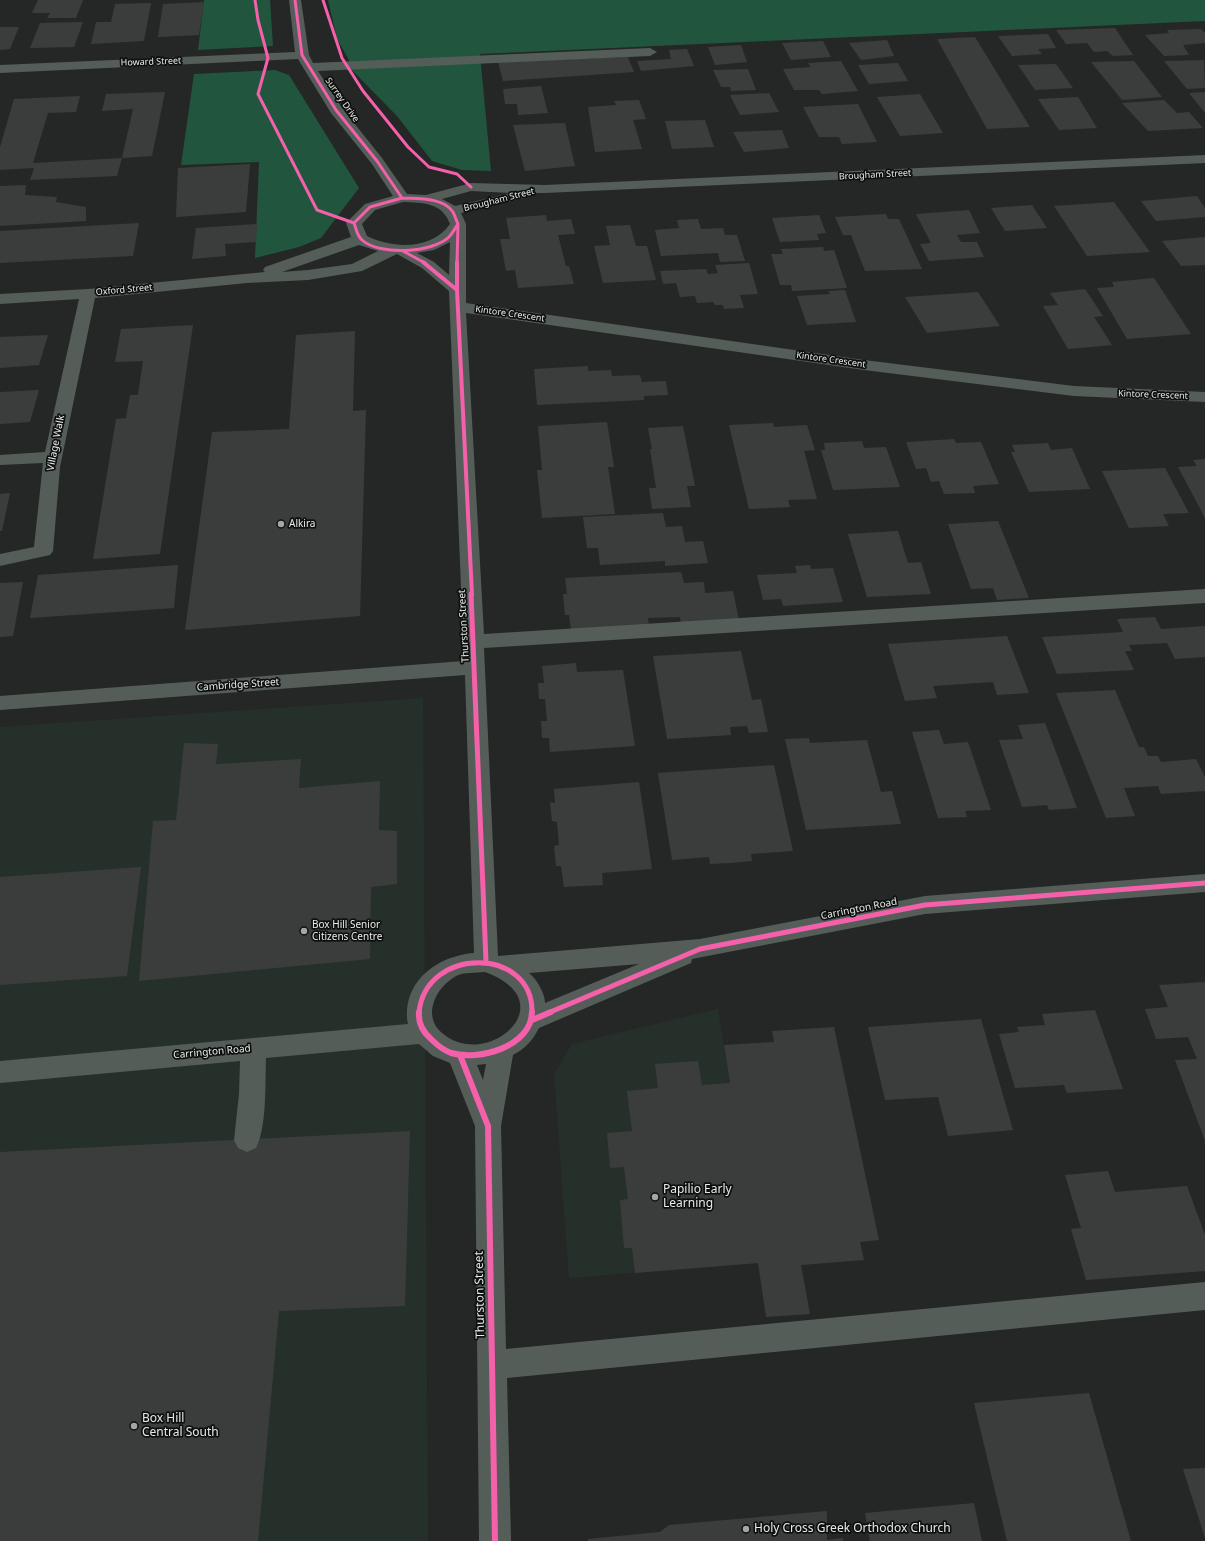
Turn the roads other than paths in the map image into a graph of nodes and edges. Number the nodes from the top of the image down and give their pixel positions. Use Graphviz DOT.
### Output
graph roads {
  1 [pos="295,0"];
  2 [pos="650,52"];
  3 [pos="302,55"];
  4 [pos="310,67"];
  5 [pos="0,69"];
  6 [pos="1205,159"];
  7 [pos="545,189"];
  8 [pos="402,198"];
  9 [pos="426,199"];
  10 [pos="455,218"];
  11 [pos="360,239"];
  12 [pos="398,250"];
  13 [pos="247,278"];
  14 [pos="88,294"];
  15 [pos="458,298"];
  16 [pos="0,299"];
  17 [pos="1205,397"];
  18 [pos="53,457"];
  19 [pos="0,460"];
  20 [pos="0,560"];
  21 [pos="1205,596"];
  22 [pos="473,642"];
  23 [pos="475,667"];
  24 [pos="0,703"];
  25 [pos="1205,883"];
  26 [pos="700,949"];
  27 [pos="494,964"];
  28 [pos="532,1020"];
  29 [pos="425,1032"];
  30 [pos="253,1048"];
  31 [pos="501,1050"];
  32 [pos="460,1055"];
  33 [pos="0,1072"];
  34 [pos="488,1126"];
  35 [pos="247,1140"];
  36 [pos="1205,1296"];
  37 [pos="491,1366"];
  38 [pos="495,1541"];
  1 -- 3 [label="street, Surrey Drive"];
  2 -- 4 [label="street"];
  3 -- 4 [label="street, Surrey Drive"];
  3 -- 5 [label="street, Howard Street"];
  4 -- 8 [label="street, Surrey Drive"];
  6 -- 7 [label="street, Brougham Street"];
  7 -- 9 [label="street, Brougham Street"];
  7 -- 10 [label="street, Brougham Street"];
  8 -- 9 [label="street"];
  8 -- 11 [label="street"];
  9 -- 10 [label="street"];
  10 -- 12 [label="street"];
  10 -- 15 [label="street, Thurston Street"];
  11 -- 12 [label="street"];
  11 -- 13 [label="street, Oxford Street"];
  12 -- 13 [label="street, Oxford Street"];
  12 -- 15 [label="street"];
  13 -- 14 [label="street, Oxford Street"];
  14 -- 16 [label="street, Oxford Street"];
  14 -- 18 [label="street, Village Walk"];
  15 -- 17 [label="street, Kintore Crescent"];
  15 -- 22 [label="street, Thurston Street"];
  18 -- 19 [label="street"];
  18 -- 20 [label="street, Village Walk"];
  21 -- 22 [label="street"];
  22 -- 23 [label="street, Thurston Street"];
  23 -- 24 [label="street, Cambridge Street"];
  23 -- 27 [label="street, Thurston Street"];
  25 -- 26 [label="street, Carrington Road"];
  26 -- 27 [label="street, Carrington Road"];
  26 -- 28 [label="street, Carrington Road"];
  27 -- 28 [label="street"];
  27 -- 29 [label="street"];
  28 -- 31 [label="street"];
  29 -- 30 [label="street, Carrington Road"];
  29 -- 32 [label="street"];
  30 -- 33 [label="street, Carrington Road"];
  30 -- 35 [label="street"];
  31 -- 32 [label="street"];
  31 -- 34 [label="street, Thurston Street"];
  32 -- 34 [label="street, Thurston Street"];
  34 -- 37 [label="street, Thurston Street"];
  36 -- 37 [label="street"];
  37 -- 38 [label="street, Thurston Street"];
}
